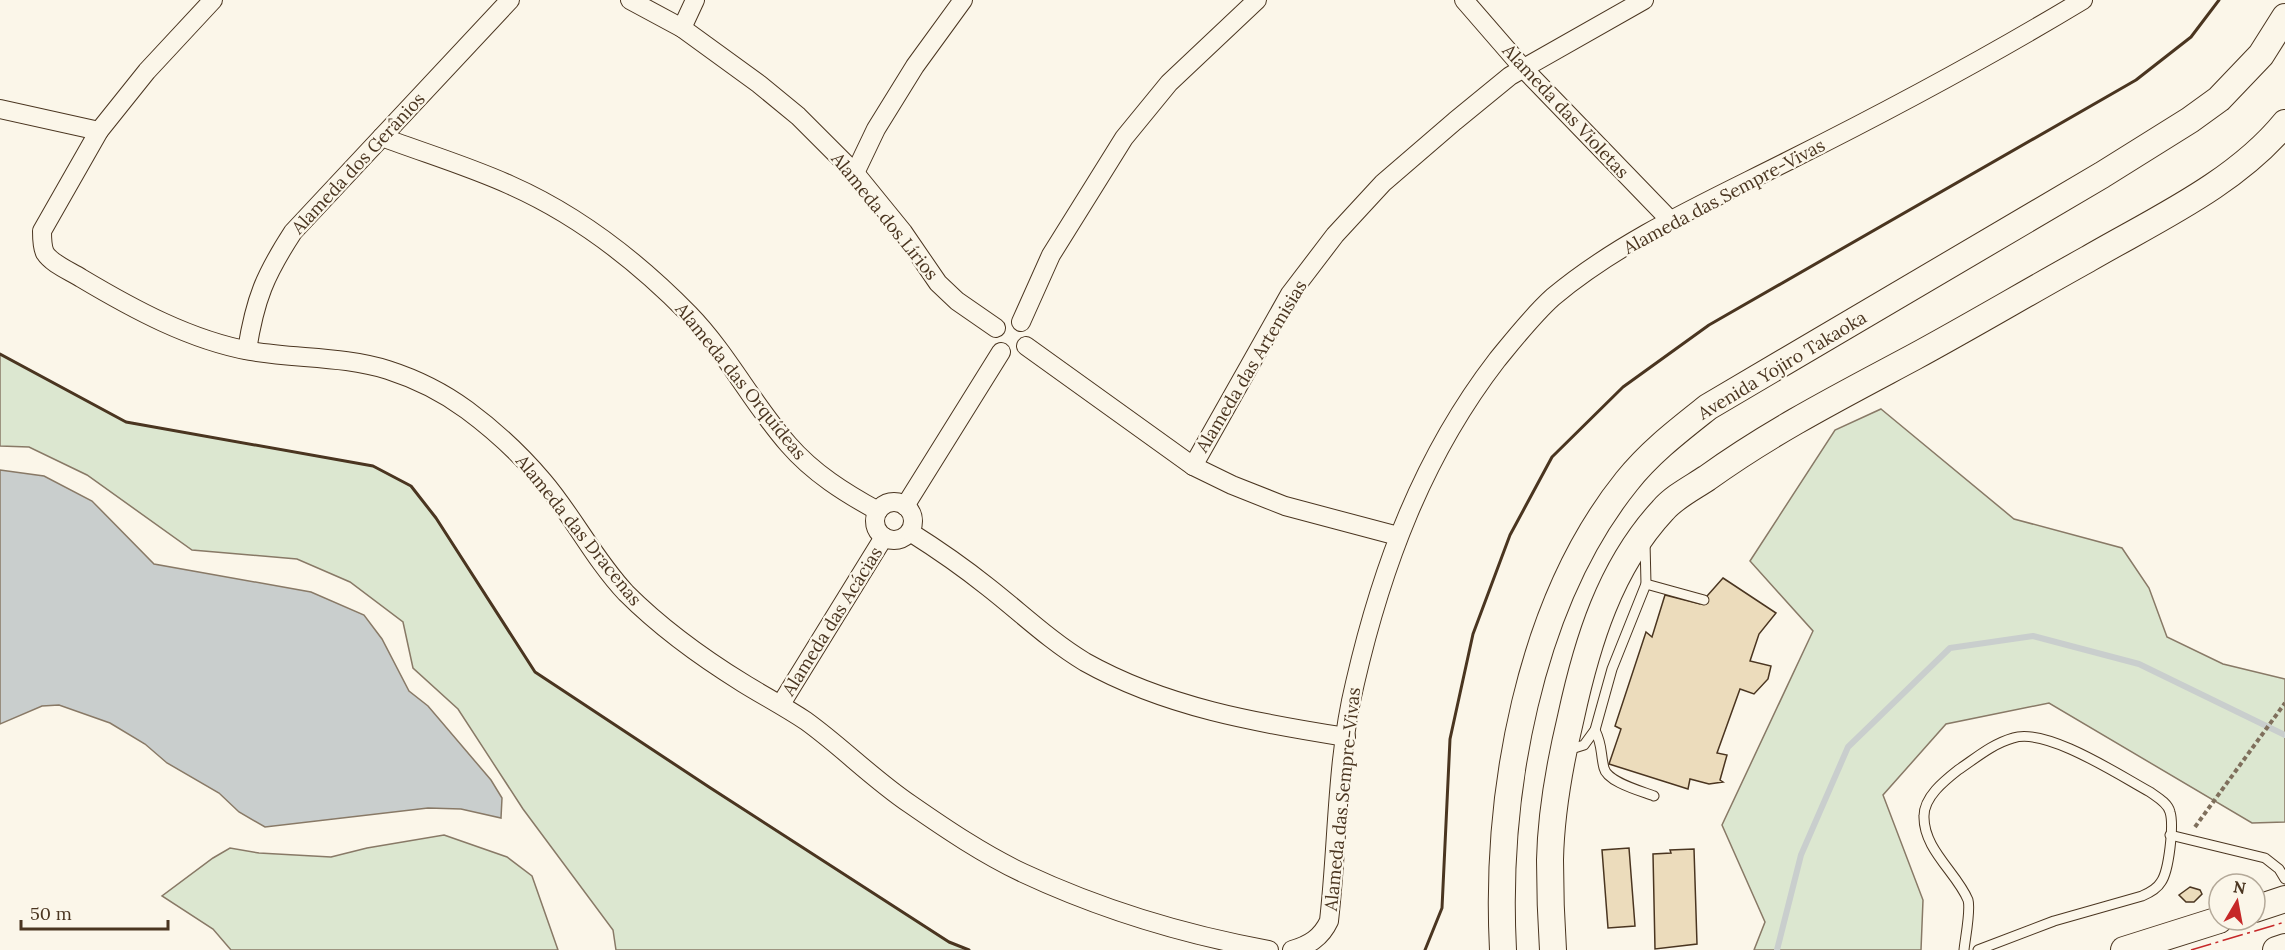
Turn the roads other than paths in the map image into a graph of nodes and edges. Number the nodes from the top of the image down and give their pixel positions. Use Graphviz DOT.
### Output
graph roads {
  1 [pos="213,0"];
  2 [pos="510,0"];
  3 [pos="630,0"];
  4 [pos="695,0"];
  5 [pos="963,0"];
  6 [pos="1257,0"];
  7 [pos="1464,0"];
  8 [pos="1644,0"];
  9 [pos="2083,0"];
  10 [pos="2285,17"];
  11 [pos="681,28"];
  12 [pos="1523,68"];
  13 [pos="0,109"];
  14 [pos="2285,123"];
  15 [pos="99,131"];
  16 [pos="382,137"];
  17 [pos="855,173"];
  18 [pos="1670,220"];
  19 [pos="1021,322"];
  20 [pos="996,328"];
  21 [pos="1026,346"];
  22 [pos="247,350"];
  23 [pos="1001,352"];
  24 [pos="1193,466"];
  25 [pos="905,506"];
  26 [pos="878,511"];
  27 [pos="1645,531"];
  28 [pos="910,532"];
  29 [pos="1398,536"];
  30 [pos="884,537"];
  31 [pos="1646,584"];
  32 [pos="1704,600"];
  33 [pos="781,704"];
  34 [pos="1595,730"];
  35 [pos="1346,737"];
  36 [pos="1563,752"];
  37 [pos="1654,796"];
  38 [pos="2170,835"];
  39 [pos="2285,879"];
  40 [pos="2285,899"];
  41 [pos="2267,905"];
  42 [pos="2207,924"];
  43 [pos="2285,947"];
  44 [pos="1299,948"];
  45 [pos="1269,950"];
  46 [pos="1503,950"];
  47 [pos="1553,950"];
  48 [pos="1964,950"];
  49 [pos="1978,950"];
  50 [pos="2124,950"];
  51 [pos="2276,950"];
  1 -- 15 [label="street, Alameda das Dracenas"];
  2 -- 16 [label="street, Alameda dos Gerânios"];
  3 -- 11 [label="street, Alameda dos Lírios"];
  4 -- 11 [label="street"];
  5 -- 17 [label="street"];
  6 -- 19 [label="street"];
  7 -- 12 [label="street, Alameda das Violetas"];
  8 -- 12 [label="street, Alameda das Artemisias"];
  9 -- 18 [label="street, Alameda das Sempre-Vivas"];
  10 -- 46 [label="main road, Avenida Yojiro Takaoka"];
  11 -- 17 [label="street, Alameda dos Lírios"];
  12 -- 18 [label="street, Alameda das Violetas"];
  12 -- 24 [label="street, Alameda das Artemisias"];
  13 -- 15 [label="street"];
  14 -- 27 [label="main road"];
  15 -- 22 [label="street, Alameda das Dracenas"];
  16 -- 22 [label="street, Alameda dos Gerânios"];
  16 -- 26 [label="street, Alameda das Orquídeas"];
  17 -- 20 [label="street, Alameda dos Lírios"];
  18 -- 29 [label="street, Alameda das Sempre-Vivas"];
  19 -- 20 [label="street"];
  19 -- 21 [label="street"];
  20 -- 23 [label="street"];
  21 -- 23 [label="street"];
  21 -- 24 [label="street"];
  22 -- 33 [label="street, Alameda das Dracenas"];
  23 -- 25 [label="street"];
  24 -- 29 [label="street"];
  25 -- 26 [label="street"];
  25 -- 28 [label="street"];
  26 -- 30 [label="street"];
  27 -- 31 [label="lane"];
  27 -- 36 [label="main road"];
  28 -- 30 [label="street"];
  28 -- 35 [label="street"];
  29 -- 35 [label="street, Alameda das Sempre-Vivas"];
  30 -- 33 [label="street, Alameda das Acácias"];
  31 -- 32 [label="lane"];
  31 -- 34 [label="lane"];
  33 -- 45 [label="street, Alameda das Dracenas"];
  34 -- 36 [label="lane"];
  34 -- 37 [label="lane"];
  35 -- 44 [label="street, Alameda das Sempre-Vivas"];
  36 -- 47 [label="main road"];
  38 -- 39 [label="lane"];
  38 -- 48 [label="lane"];
  38 -- 49 [label="lane"];
  40 -- 41 [label="main road"];
  42 -- 50 [label="main road"];
  43 -- 51 [label="main road"];
}
